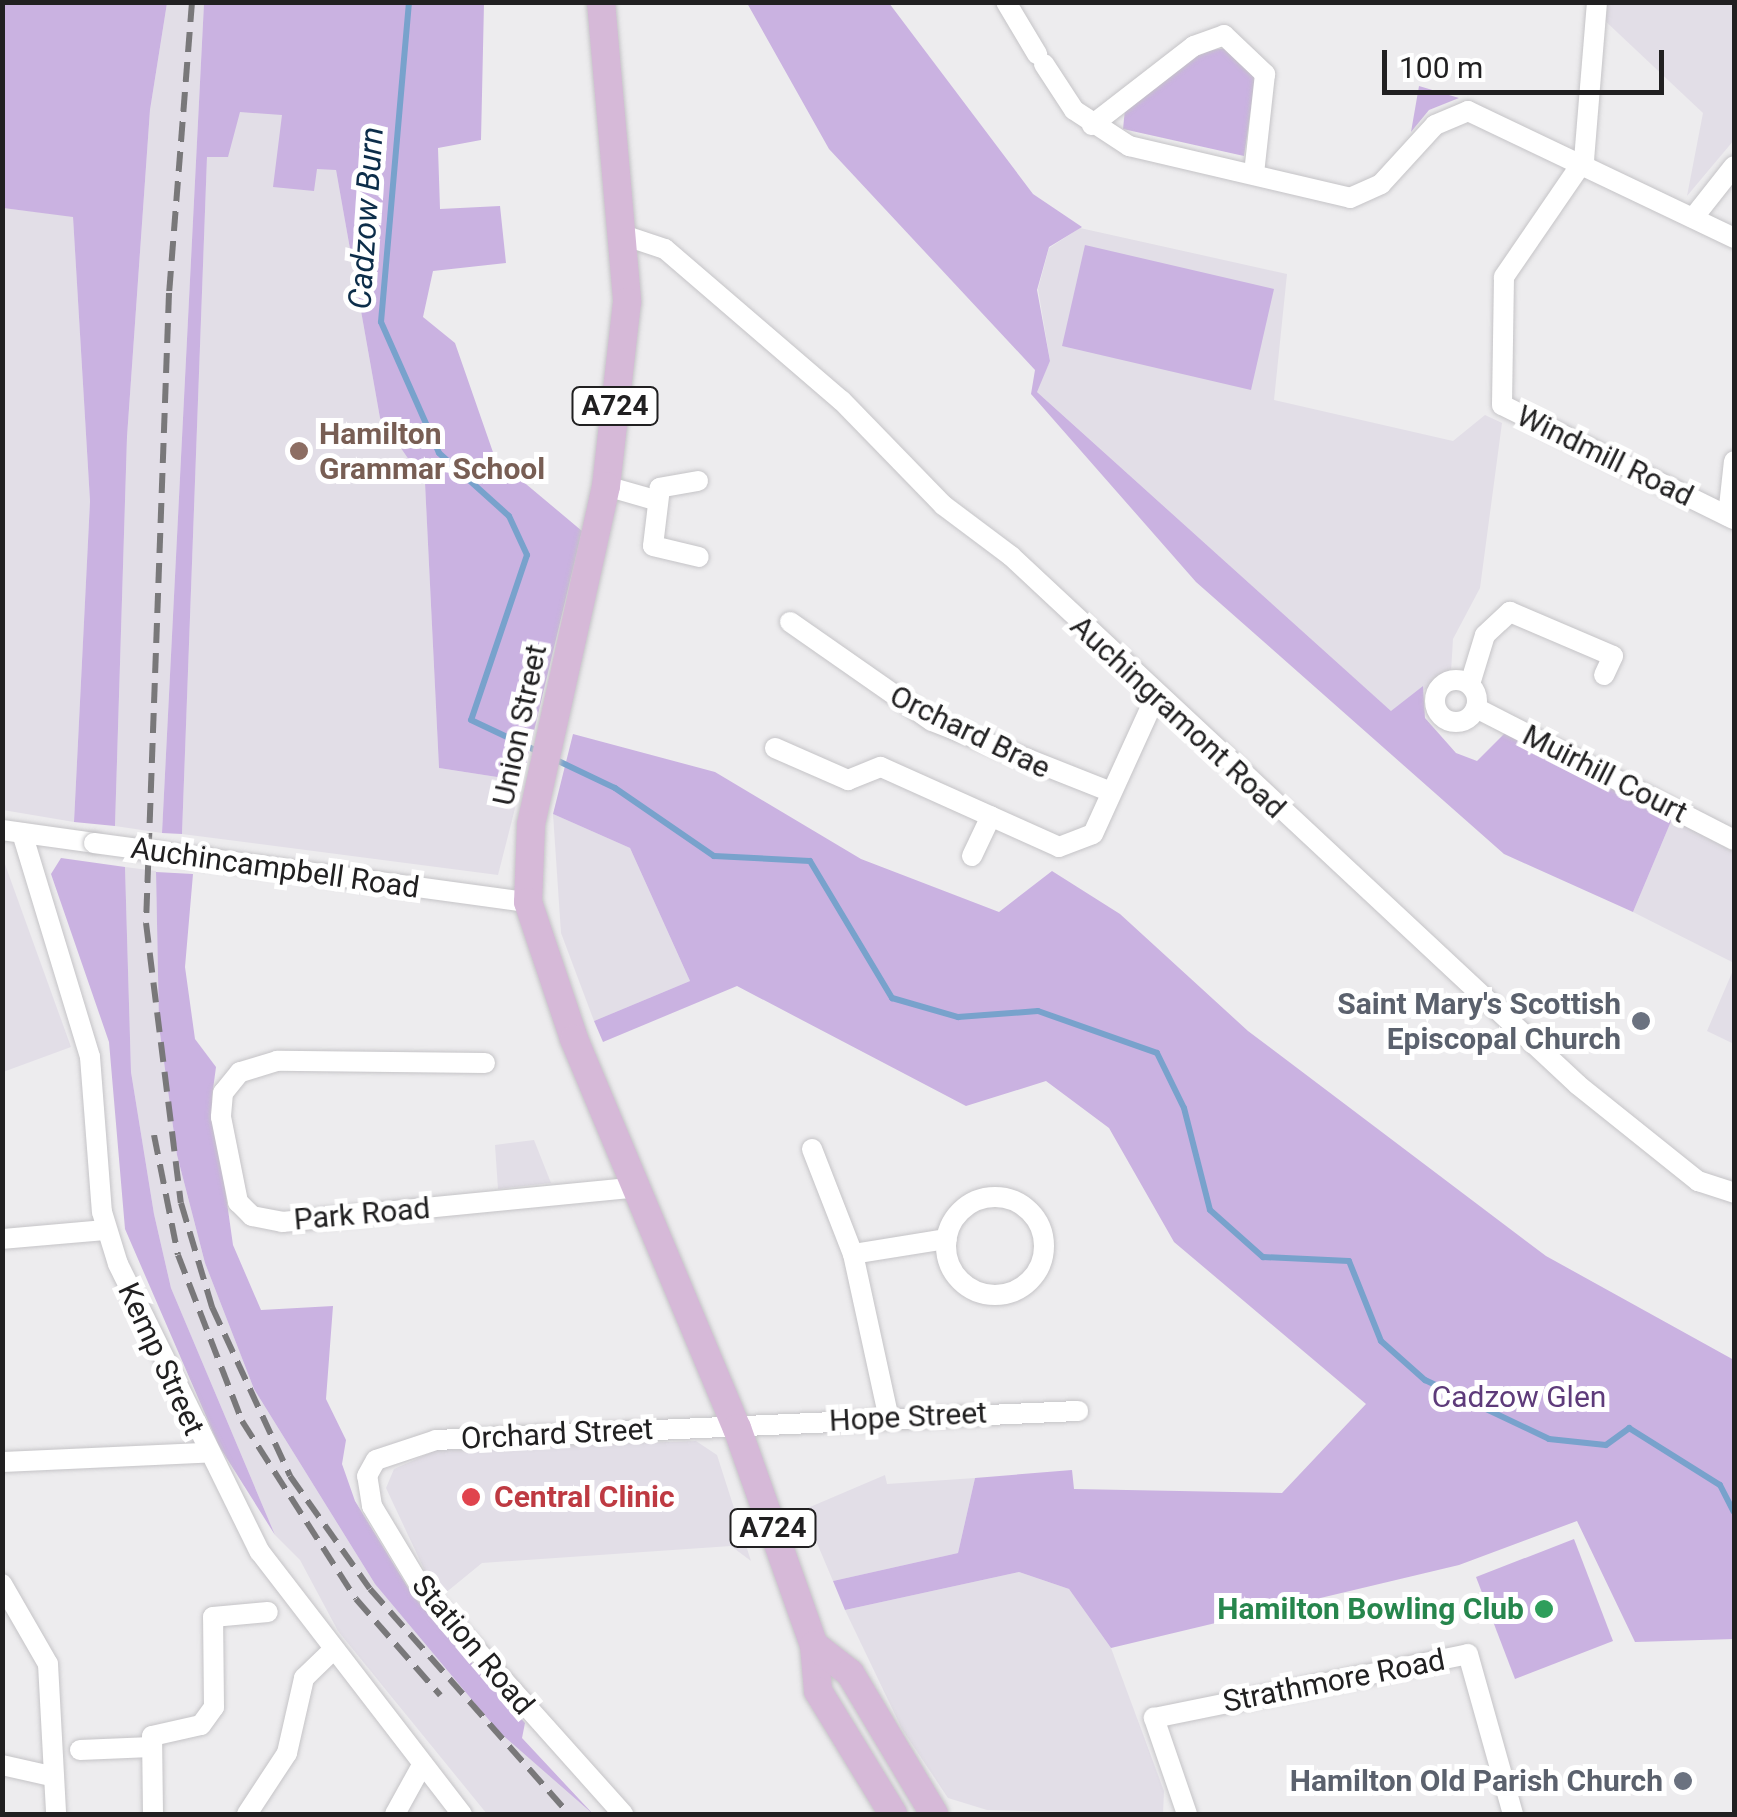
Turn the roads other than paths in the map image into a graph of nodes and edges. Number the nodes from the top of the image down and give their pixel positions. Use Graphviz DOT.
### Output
graph roads {
  1 [pos="601,2"];
  2 [pos="1006,2"];
  3 [pos="1596,2"];
  4 [pos="1092,125"];
  5 [pos="1584,160"];
  6 [pos="1734,166"];
  7 [pos="1254,174"];
  8 [pos="1693,218"];
  9 [pos="626,236"];
  10 [pos="1734,238"];
  11 [pos="1734,460"];
  12 [pos="698,481"];
  13 [pos="606,486"];
  14 [pos="658,500"];
  15 [pos="1731,518"];
  16 [pos="698,557"];
  17 [pos="790,622"];
  18 [pos="1604,675"];
  19 [pos="1470,684"];
  20 [pos="1156,696"];
  21 [pos="1476,708"];
  22 [pos="775,748"];
  23 [pos="1109,791"];
  24 [pos="991,816"];
  25 [pos="12,832"];
  26 [pos="1734,840"];
  27 [pos="972,856"];
  28 [pos="528,902"];
  29 [pos="485,1062"];
  30 [pos="812,1149"];
  31 [pos="638,1187"];
  32 [pos="1734,1194"];
  33 [pos="104,1230"];
  34 [pos="2,1238"];
  35 [pos="947,1239"];
  36 [pos="852,1254"];
  37 [pos="1078,1411"];
  38 [pos="888,1415"];
  39 [pos="737,1428"];
  40 [pos="204,1453"];
  41 [pos="381,1457"];
  42 [pos="2,1462"];
  43 [pos="2,1584"];
  44 [pos="268,1612"];
  45 [pos="814,1644"];
  46 [pos="332,1651"];
  47 [pos="150,1747"];
  48 [pos="80,1750"];
  49 [pos="2,1765"];
  50 [pos="422,1766"];
  51 [pos="51,1776"];
  52 [pos="56,1814"];
  53 [pos="152,1814"];
  54 [pos="247,1814"];
  55 [pos="395,1814"];
  56 [pos="462,1814"];
  57 [pos="623,1814"];
  58 [pos="893,1814"];
  59 [pos="934,1814"];
  60 [pos="1187,1814"];
  61 [pos="1513,1814"];
  1 -- 9 [label="main road, Union Street / A724"];
  2 -- 4 [label="street"];
  3 -- 5 [label="street"];
  4 -- 7 [label="street"];
  4 -- 7 [label="street"];
  5 -- 7 [label="street"];
  5 -- 8 [label="street"];
  5 -- 15 [label="street, Windmill Road"];
  6 -- 8 [label="street"];
  8 -- 10 [label="street"];
  9 -- 13 [label="main road, Union Street / A724"];
  9 -- 20 [label="street, Auchingramont Road"];
  11 -- 15 [label="street"];
  12 -- 14 [label="street"];
  13 -- 14 [label="street"];
  13 -- 28 [label="main road, Union Street / A724"];
  14 -- 16 [label="street"];
  17 -- 23 [label="street, Orchard Brae"];
  18 -- 19 [label="street"];
  19 -- 21 [label="street"];
  19 -- 21 [label="street, Muirhill Court"];
  20 -- 23 [label="street"];
  20 -- 32 [label="street, Auchingramont Road"];
  21 -- 26 [label="street, Muirhill Court"];
  22 -- 24 [label="street"];
  23 -- 24 [label="street"];
  24 -- 27 [label="street"];
  25 -- 28 [label="street, Auchincampbell Road, bridge"];
  25 -- 33 [label="street, Kemp Street"];
  28 -- 31 [label="main road, Union Street / A724"];
  29 -- 31 [label="street, Park Road"];
  30 -- 36 [label="street"];
  31 -- 39 [label="main road, Union Street / A724"];
  33 -- 34 [label="street"];
  33 -- 40 [label="street, Kemp Street"];
  35 -- 35 [label="street"];
  35 -- 36 [label="street"];
  36 -- 38 [label="street"];
  37 -- 38 [label="street, Hope Street"];
  38 -- 39 [label="street, Hope Street"];
  39 -- 41 [label="street, Orchard Street"];
  39 -- 45 [label="main road, A724"];
  40 -- 42 [label="street"];
  40 -- 46 [label="street, Kemp Street"];
  41 -- 57 [label="street, Station Road"];
  43 -- 51 [label="street"];
  44 -- 47 [label="street"];
  45 -- 58 [label="main road, A724"];
  45 -- 59 [label="main road"];
  46 -- 50 [label="street, Kemp Street"];
  46 -- 54 [label="street"];
  47 -- 48 [label="street"];
  47 -- 53 [label="street"];
  49 -- 51 [label="street"];
  50 -- 55 [label="street"];
  50 -- 56 [label="street, Kemp Street"];
  51 -- 52 [label="street"];
  60 -- 61 [label="street, Strathmore Road"];
}
